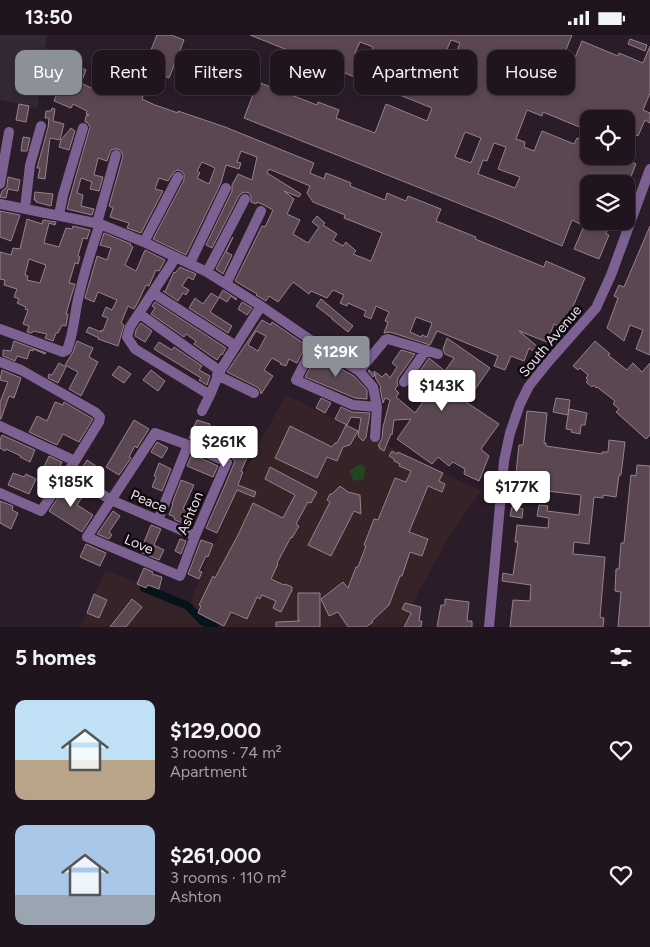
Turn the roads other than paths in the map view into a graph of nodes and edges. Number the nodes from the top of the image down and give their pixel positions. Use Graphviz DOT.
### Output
graph roads {
  1 [pos="41,126"];
  2 [pos="83,129"];
  3 [pos="9,132"];
  4 [pos="116,155"];
  5 [pos="650,169"];
  6 [pos="178,177"];
  7 [pos="0,184"];
  8 [pos="226,188"];
  9 [pos="245,199"];
  10 [pos="0,205"];
  11 [pos="25,209"];
  12 [pos="262,211"];
  13 [pos="59,215"];
  14 [pos="99,223"];
  15 [pos="144,241"];
  16 [pos="176,257"];
  17 [pos="190,263"];
  18 [pos="207,272"];
  19 [pos="226,284"];
  20 [pos="153,293"];
  21 [pos="261,306"];
  22 [pos="140,314"];
  23 [pos="0,329"];
  24 [pos="315,343"];
  25 [pos="236,346"];
  26 [pos="426,350"];
  27 [pos="438,354"];
  28 [pos="0,363"];
  29 [pos="360,371"];
  30 [pos="218,373"];
  31 [pos="404,381"];
  32 [pos="254,393"];
  33 [pos="210,395"];
  34 [pos="378,407"];
  35 [pos="202,411"];
  36 [pos="0,427"];
  37 [pos="375,437"];
  38 [pos="188,445"];
  39 [pos="75,461"];
  40 [pos="68,473"];
  41 [pos="0,493"];
  42 [pos="111,500"];
  43 [pos="158,520"];
  44 [pos="195,536"];
  45 [pos="180,576"];
  46 [pos="489,627"];
  1 -- 11 [label="street"];
  2 -- 13 [label="street"];
  3 -- 7 [label="street"];
  4 -- 14 [label="street"];
  5 -- 46 [label="street, South Avenue"];
  6 -- 15 [label="street"];
  8 -- 17 [label="street"];
  9 -- 18 [label="street"];
  10 -- 11 [label="street"];
  11 -- 13 [label="street"];
  12 -- 19 [label="street"];
  13 -- 14 [label="street"];
  14 -- 15 [label="street"];
  14 -- 23 [label="street"];
  15 -- 16 [label="street"];
  16 -- 17 [label="street"];
  16 -- 20 [label="street"];
  17 -- 18 [label="street"];
  18 -- 19 [label="street"];
  19 -- 21 [label="street"];
  20 -- 22 [label="street"];
  20 -- 25 [label="street"];
  21 -- 24 [label="street"];
  21 -- 25 [label="street"];
  22 -- 30 [label="street"];
  22 -- 33 [label="street"];
  24 -- 29 [label="street"];
  24 -- 34 [label="street"];
  25 -- 30 [label="street"];
  26 -- 27 [label="street"];
  26 -- 29 [label="street"];
  26 -- 31 [label="street"];
  28 -- 39 [label="street"];
  29 -- 34 [label="street"];
  30 -- 32 [label="street"];
  30 -- 33 [label="street"];
  33 -- 35 [label="street"];
  34 -- 37 [label="street"];
  36 -- 39 [label="street"];
  38 -- 42 [label="street"];
  38 -- 43 [label="street"];
  38 -- 44 [label="street, Ashton"];
  39 -- 40 [label="street"];
  40 -- 41 [label="street"];
  40 -- 42 [label="street, Peace"];
  42 -- 43 [label="street, Peace"];
  42 -- 45 [label="street, Love"];
  43 -- 44 [label="street, Peace"];
  44 -- 45 [label="street, Ashton"];
}
